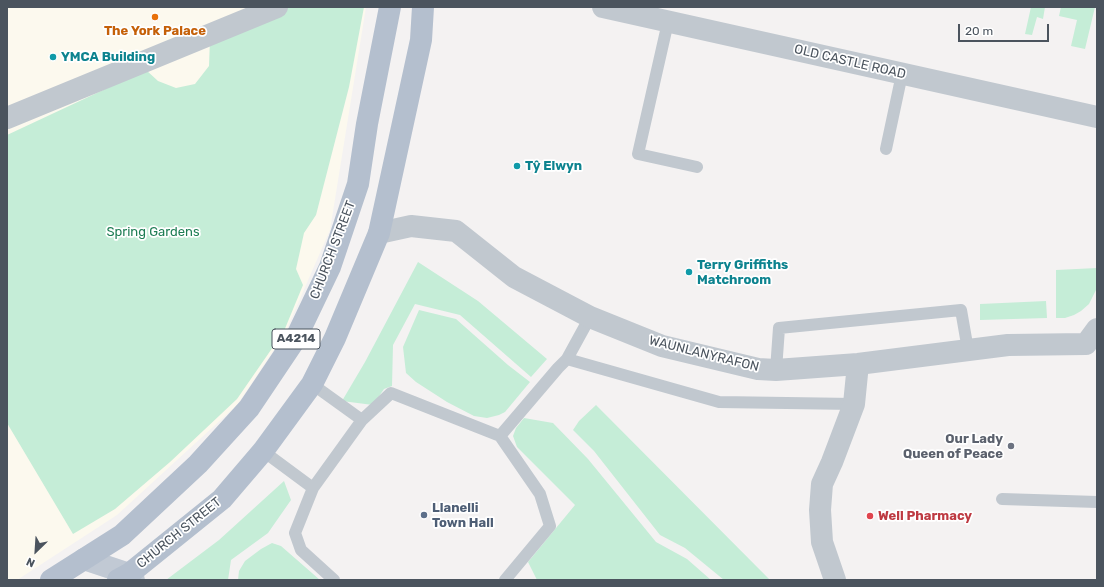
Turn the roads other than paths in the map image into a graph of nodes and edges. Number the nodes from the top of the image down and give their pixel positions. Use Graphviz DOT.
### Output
graph roads {
  1 [pos="277,7"];
  2 [pos="390,7"];
  3 [pos="423,7"];
  4 [pos="603,7"];
  5 [pos="668,22"];
  6 [pos="902,74"];
  7 [pos="1097,117"];
  8 [pos="7,118"];
  9 [pos="886,149"];
  10 [pos="697,167"];
  11 [pos="379,233"];
  12 [pos="590,317"];
  13 [pos="1094,340"];
  14 [pos="968,350"];
  15 [pos="567,359"];
  16 [pos="858,364"];
  17 [pos="776,370"];
  18 [pos="312,384"];
  19 [pos="854,404"];
  20 [pos="362,420"];
  21 [pos="500,436"];
  22 [pos="262,451"];
  23 [pos="312,488"];
  24 [pos="1002,500"];
  25 [pos="1097,502"];
  26 [pos="84,559"];
  27 [pos="127,578"];
  28 [pos="51,580"];
  29 [pos="334,580"];
  30 [pos="506,580"];
  31 [pos="835,580"];
  1 -- 8 [label="street"];
  2 -- 26 [label="main road, CHURCH STREET / A4214"];
  3 -- 11 [label="main road, A4214"];
  4 -- 5 [label="street, OLD CASTLE ROAD"];
  5 -- 6 [label="street, OLD CASTLE ROAD"];
  5 -- 10 [label="lane"];
  6 -- 7 [label="street, OLD CASTLE ROAD"];
  6 -- 9 [label="lane"];
  11 -- 12 [label="street, WAUNLANYRAFON"];
  11 -- 18 [label="main road, CHURCH STREET / A4214"];
  12 -- 15 [label="lane"];
  12 -- 17 [label="street, WAUNLANYRAFON"];
  13 -- 14 [label="street, WAUNLANYRAFON"];
  14 -- 16 [label="street, WAUNLANYRAFON"];
  14 -- 17 [label="lane"];
  15 -- 19 [label="lane"];
  15 -- 21 [label="lane"];
  16 -- 17 [label="street, WAUNLANYRAFON"];
  16 -- 19 [label="street"];
  18 -- 20 [label="lane"];
  18 -- 22 [label="main road, CHURCH STREET / A4214"];
  19 -- 31 [label="street"];
  20 -- 21 [label="lane"];
  20 -- 23 [label="lane"];
  21 -- 30 [label="lane"];
  22 -- 23 [label="lane"];
  22 -- 27 [label="main road, CHURCH STREET / A4214"];
  23 -- 29 [label="lane"];
  24 -- 25 [label="lane"];
  26 -- 27 [label="main road"];
  26 -- 28 [label="main road, CHURCH STREET / A4214"];
}
